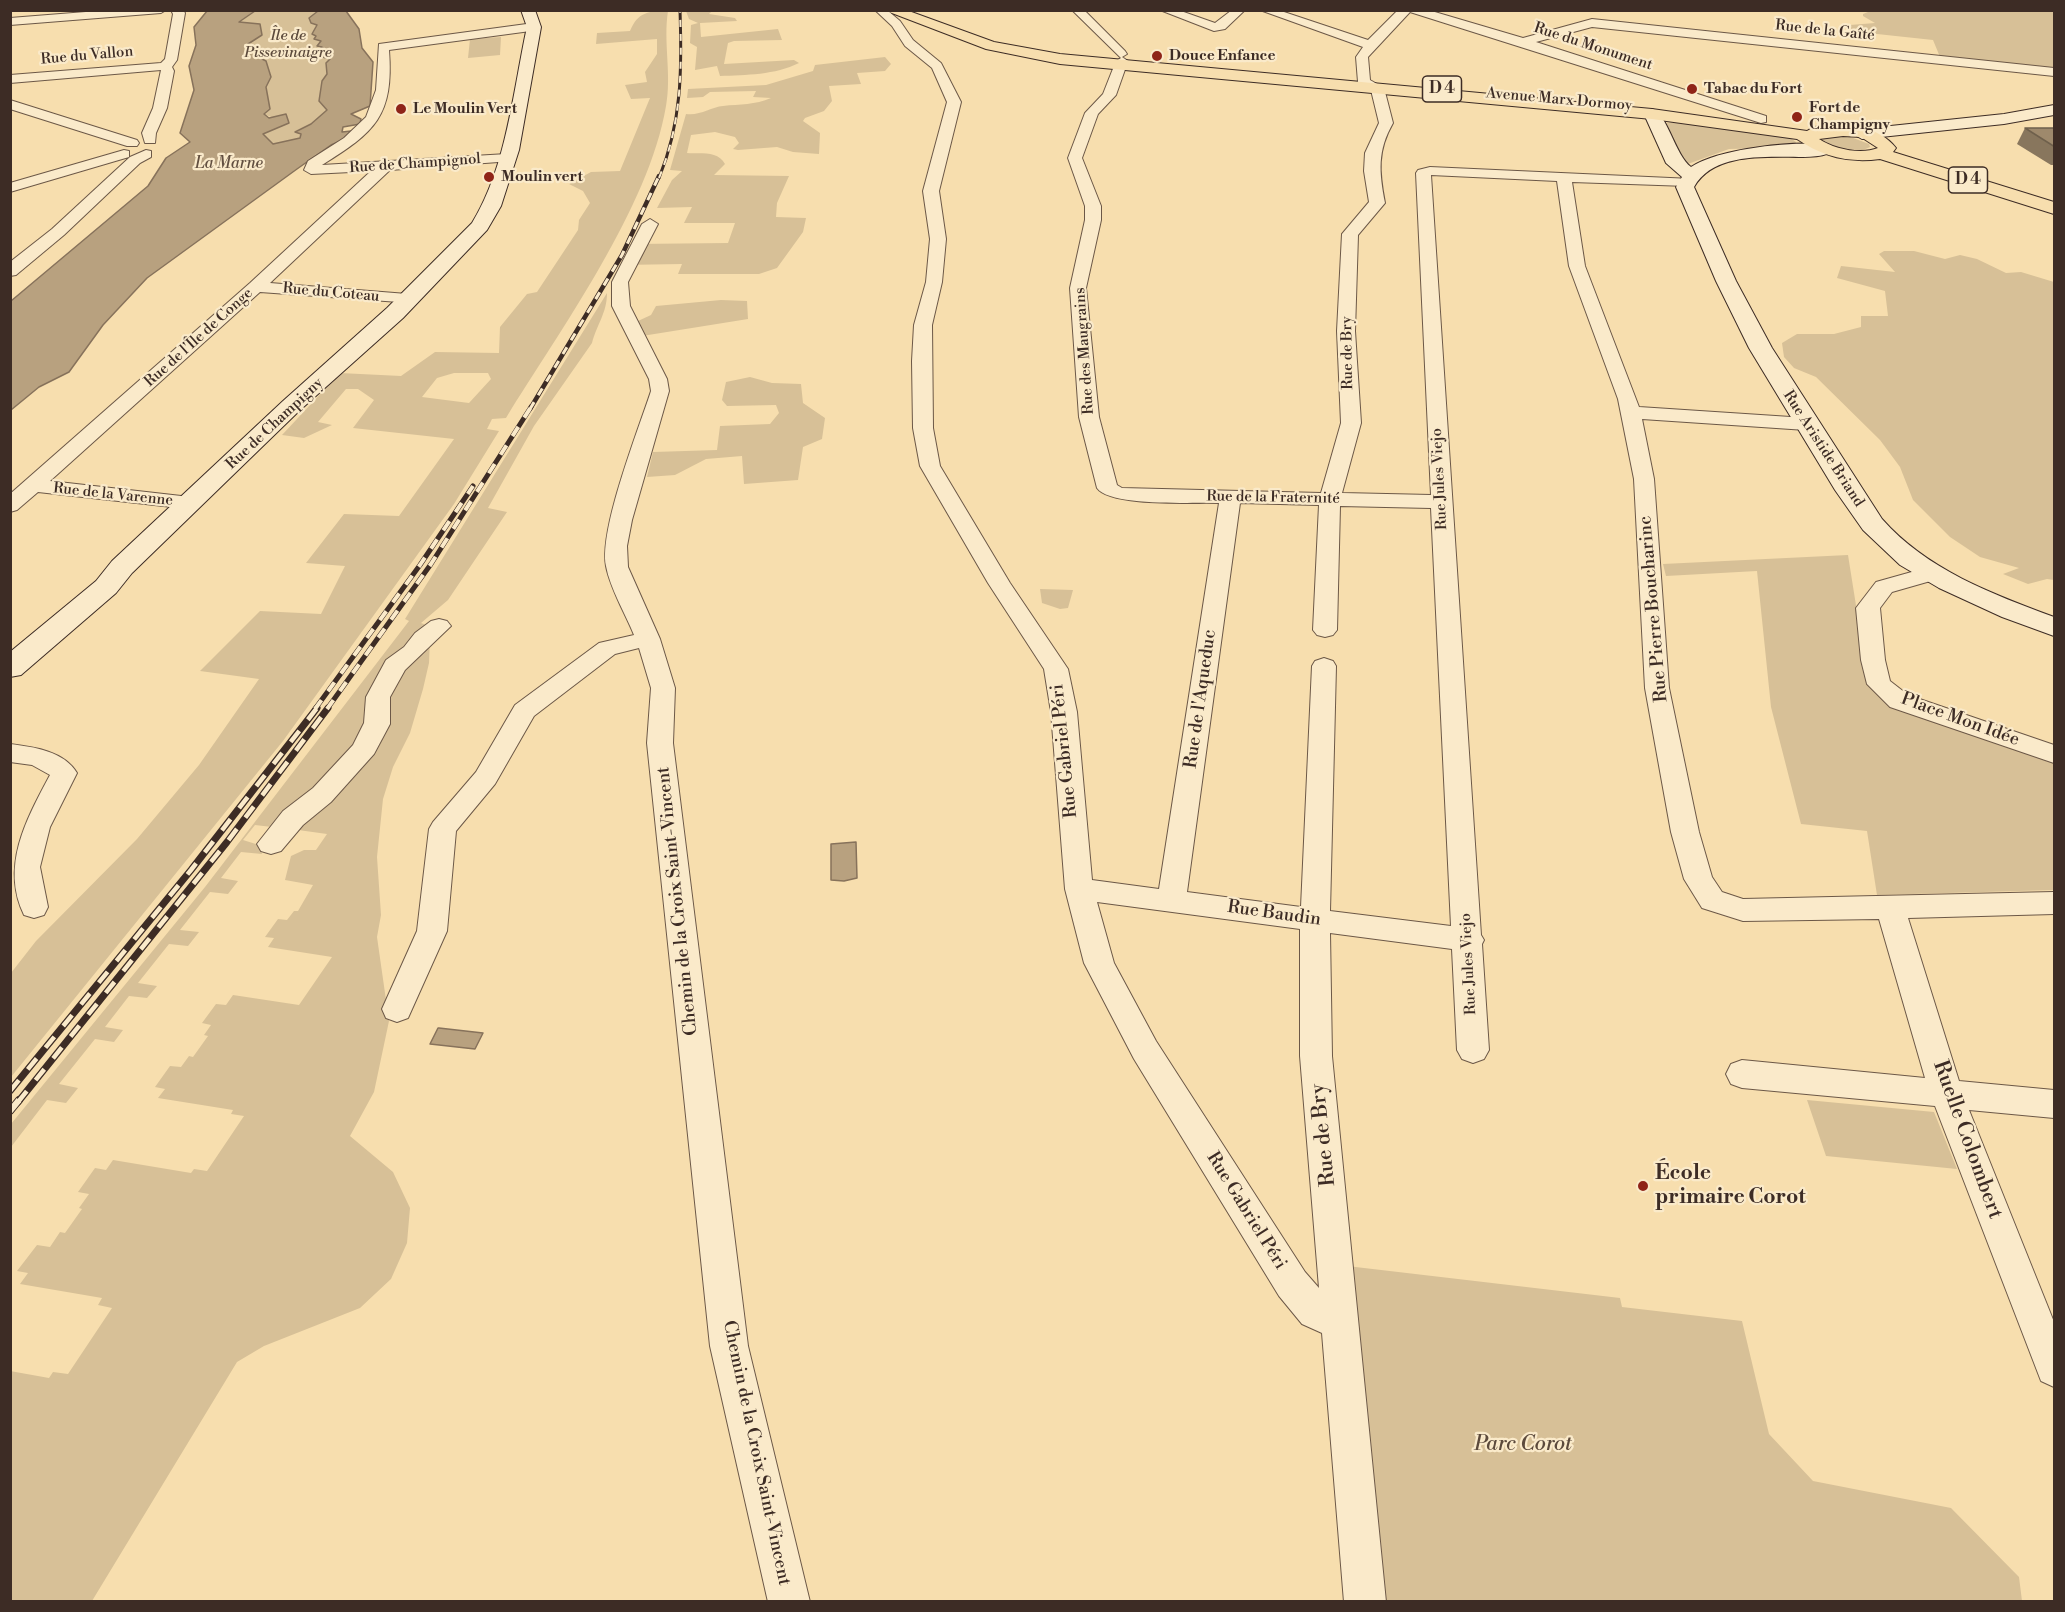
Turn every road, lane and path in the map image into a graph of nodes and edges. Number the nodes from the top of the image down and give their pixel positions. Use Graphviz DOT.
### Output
graph roads {
  1 [pos="161,10"];
  2 [pos="176,10"];
  3 [pos="528,10"];
  4 [pos="880,10"];
  5 [pos="891,10"];
  6 [pos="903,10"];
  7 [pos="1077,10"];
  8 [pos="1165,10"];
  9 [pos="1240,10"];
  10 [pos="1265,10"];
  11 [pos="1405,10"];
  12 [pos="1414,10"];
  13 [pos="10,22"];
  14 [pos="534,27"];
  15 [pos="1523,42"];
  16 [pos="1370,45"];
  17 [pos="1121,60"];
  18 [pos="165,66"];
  19 [pos="2055,72"];
  20 [pos="10,79"];
  21 [pos="1371,85"];
  22 [pos="10,104"];
  23 [pos="2055,110"];
  24 [pos="1652,114"];
  25 [pos="51,117"];
  26 [pos="1761,119"];
  27 [pos="2004,119"];
  28 [pos="20,120"];
  29 [pos="1862,134"];
  30 [pos="1819,140"];
  31 [pos="148,147"];
  32 [pos="128,148"];
  33 [pos="1883,149"];
  34 [pos="507,158"];
  35 [pos="94,162"];
  36 [pos="30,166"];
  37 [pos="385,166"];
  38 [pos="1564,178"];
  39 [pos="1689,179"];
  40 [pos="10,188"];
  41 [pos="2055,207"];
  42 [pos="650,224"];
  43 [pos="10,271"];
  44 [pos="256,287"];
  45 [pos="407,299"];
  46 [pos="1631,412"];
  47 [pos="1806,424"];
  48 [pos="36,486"];
  49 [pos="1107,488"];
  50 [pos="1230,498"];
  51 [pos="1330,500"];
  52 [pos="1441,502"];
  53 [pos="190,503"];
  54 [pos="10,506"];
  55 [pos="1933,573"];
  56 [pos="440,626"];
  57 [pos="2055,627"];
  58 [pos="1325,630"];
  59 [pos="648,639"];
  60 [pos="1324,666"];
  61 [pos="10,668"];
  62 [pos="10,753"];
  63 [pos="2055,754"];
  64 [pos="271,844"];
  65 [pos="1079,889"];
  66 [pos="1172,900"];
  67 [pos="2055,903"];
  68 [pos="34,907"];
  69 [pos="1890,907"];
  70 [pos="1315,919"];
  71 [pos="1469,940"];
  72 [pos="397,1009"];
  73 [pos="1473,1050"];
  74 [pos="1742,1074"];
  75 [pos="1946,1093"];
  76 [pos="2055,1104"];
  77 [pos="1341,1323"];
  78 [pos="2055,1368"];
  79 [pos="789,1602"];
  80 [pos="1365,1602"];
  1 -- 13 [label="street"];
  2 -- 18 [label="street"];
  3 -- 14 [label="street"];
  4 -- 65 [label="street, Rue Gabriel Péri"];
  5 -- 17 [label="main road, Avenue Marx Dormoy / D 4"];
  6 -- 17 [label="main road, Avenue Marx Dormoy / D 4"];
  7 -- 17 [label="street"];
  8 -- 9 [label="street"];
  10 -- 16 [label="street"];
  11 -- 16 [label="street"];
  12 -- 15 [label="street, Rue du Monument"];
  14 -- 34 [label="street, Rue de Champigny"];
  14 -- 37 [label="street, Rue de Champignol"];
  15 -- 19 [label="street, Rue de la Gaîté"];
  15 -- 26 [label="street, Rue du Monument"];
  16 -- 21 [label="street, Rue de Bry"];
  17 -- 21 [label="main road, Avenue Marx Dormoy / D 4"];
  17 -- 49 [label="street, Rue des Maugrains"];
  18 -- 20 [label="street, Rue du Vallon"];
  18 -- 31 [label="street"];
  21 -- 24 [label="main road, Avenue Marx Dormoy / D 4"];
  21 -- 26 [label="main road, Avenue Marx Dormoy / D 4"];
  21 -- 51 [label="street, Rue de Bry"];
  22 -- 25 [label="street"];
  23 -- 27 [label="street"];
  24 -- 30 [label="main road, Avenue Marx Dormoy / D 4"];
  24 -- 39 [label="street, Rue Aristide Briand"];
  25 -- 28 [label="street"];
  25 -- 32 [label="street"];
  26 -- 30 [label="main road, Avenue Marx Dormoy / D 4"];
  27 -- 29 [label="street"];
  27 -- 33 [label="street"];
  29 -- 30 [label="main road"];
  29 -- 33 [label="main road"];
  30 -- 33 [label="main road"];
  30 -- 39 [label="street"];
  31 -- 32 [label="street"];
  31 -- 43 [label="street"];
  32 -- 35 [label="street"];
  33 -- 41 [label="main road, D 4"];
  34 -- 37 [label="street, Rue de Champignol"];
  34 -- 45 [label="street, Rue de Champigny"];
  35 -- 36 [label="street"];
  35 -- 40 [label="street"];
  37 -- 44 [label="street, Rue de l'Île de Conge"];
  38 -- 39 [label="street, Rue Jules Viejo"];
  38 -- 46 [label="street, Rue Pierre Boucharinc"];
  38 -- 52 [label="street, Rue Jules Viejo"];
  39 -- 47 [label="street, Rue Aristide Briand"];
  42 -- 59 [label="street, Chemin de la Croix Saint-Vincent"];
  44 -- 45 [label="street, Rue du Coteau"];
  44 -- 48 [label="street, Rue de l'Île de Conge"];
  45 -- 53 [label="street, Rue de Champigny"];
  46 -- 47 [label="street"];
  46 -- 69 [label="street, Rue Pierre Boucharinc"];
  47 -- 55 [label="street, Rue Aristide Briand"];
  48 -- 53 [label="street, Rue de la Varenne"];
  48 -- 54 [label="street, Rue de l'Île de Conge"];
  49 -- 50 [label="street, Rue de la Fraternité"];
  50 -- 51 [label="street, Rue de la Fraternité"];
  50 -- 66 [label="street, Rue de l'Aqueduc"];
  51 -- 52 [label="street, Rue de la Fraternité"];
  51 -- 58 [label="street, Rue de Bry"];
  52 -- 71 [label="street, Rue Jules Viejo"];
  53 -- 61 [label="street, Rue de Champigny"];
  55 -- 57 [label="street, Rue Aristide Briand"];
  55 -- 63 [label="street, Place Mon Idée"];
  56 -- 64 [label="street"];
  59 -- 72 [label="street"];
  59 -- 79 [label="street, Chemin de la Croix Saint-Vincent"];
  60 -- 70 [label="street, Rue de Bry"];
  62 -- 68 [label="street"];
  65 -- 66 [label="street, Rue Baudin"];
  65 -- 77 [label="street, Rue Gabriel Péri"];
  66 -- 70 [label="street, Rue Baudin"];
  67 -- 69 [label="street"];
  69 -- 75 [label="street, Ruelle Colombert"];
  70 -- 71 [label="street, Rue Baudin"];
  70 -- 77 [label="street, Rue de Bry"];
  71 -- 73 [label="street, Rue Jules Viejo"];
  74 -- 75 [label="street"];
  75 -- 76 [label="street"];
  75 -- 78 [label="street, Ruelle Colombert"];
  77 -- 80 [label="street, Rue de Bry"];
}
